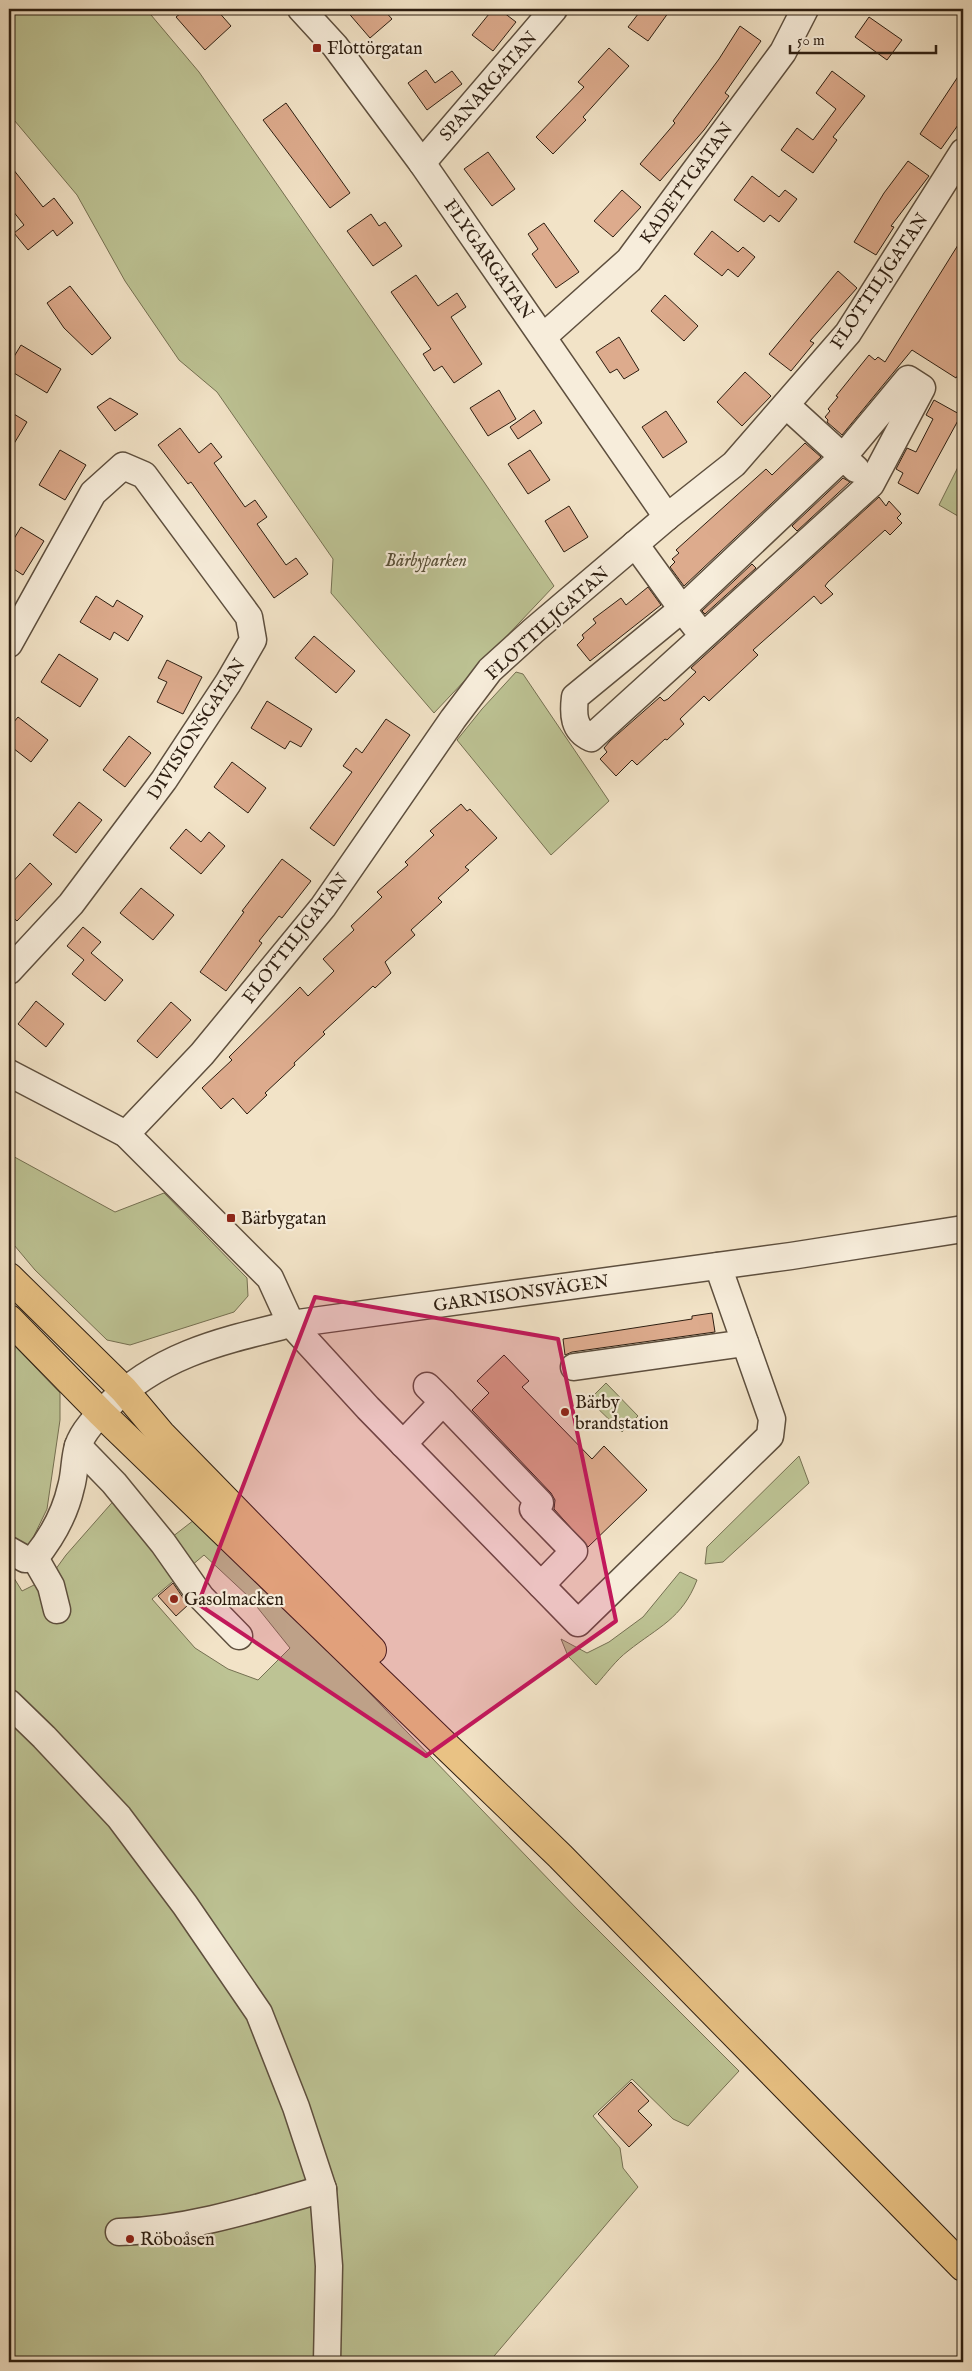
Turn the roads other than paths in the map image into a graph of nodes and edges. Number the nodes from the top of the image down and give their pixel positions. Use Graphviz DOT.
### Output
graph roads {
  1 [pos="301,9"];
  2 [pos="554,9"];
  3 [pos="806,9"];
  4 [pos="963,152"];
  5 [pos="422,163"];
  6 [pos="542,337"];
  7 [pos="786,405"];
  8 [pos="843,457"];
  9 [pos="871,484"];
  10 [pos="667,517"];
  11 [pos="635,544"];
  12 [pos="682,609"];
  13 [pos="703,636"];
  14 [pos="9,644"];
  15 [pos="9,971"];
  16 [pos="9,1073"];
  17 [pos="126,1134"];
  18 [pos="963,1229"];
  19 [pos="718,1266"];
  20 [pos="9,1277"];
  21 [pos="9,1319"];
  22 [pos="292,1324"];
  23 [pos="745,1342"];
  24 [pos="574,1367"];
  25 [pos="124,1390"];
  26 [pos="101,1413"];
  27 [pos="403,1444"];
  28 [pos="78,1446"];
  29 [pos="9,1550"];
  30 [pos="35,1558"];
  31 [pos="540,1585"];
  32 [pos="57,1610"];
  33 [pos="239,1636"];
  34 [pos="9,1703"];
  35 [pos="560,1856"];
  36 [pos="323,2189"];
  37 [pos="119,2232"];
  38 [pos="963,2267"];
  39 [pos="327,2362"];
  1 -- 5 [label="street, FLYGARGATAN"];
  2 -- 5 [label="street, SPANARGATAN"];
  3 -- 6 [label="street, KADETTGATAN"];
  4 -- 7 [label="street, FLOTTILJGATAN"];
  5 -- 6 [label="street, FLYGARGATAN"];
  6 -- 10 [label="street, FLYGARGATAN"];
  7 -- 8 [label="street"];
  7 -- 10 [label="street, FLOTTILJGATAN"];
  8 -- 9 [label="street"];
  8 -- 9 [label="street"];
  8 -- 12 [label="street"];
  9 -- 13 [label="street"];
  10 -- 11 [label="street, FLOTTILJGATAN"];
  11 -- 12 [label="street"];
  11 -- 17 [label="street, FLOTTILJGATAN"];
  12 -- 13 [label="street"];
  12 -- 13 [label="street"];
  14 -- 15 [label="street, DIVISIONSGATAN"];
  16 -- 17 [label="street"];
  17 -- 22 [label="street"];
  18 -- 19 [label="street, GARNISONSVÄGEN"];
  19 -- 22 [label="street, GARNISONSVÄGEN"];
  19 -- 23 [label="street"];
  20 -- 25 [label="main road"];
  21 -- 26 [label="main road"];
  22 -- 25 [label="street, GARNISONSVÄGEN"];
  22 -- 27 [label="street"];
  23 -- 24 [label="street"];
  23 -- 31 [label="street"];
  25 -- 26 [label="street, GARNISONSVÄGEN"];
  25 -- 35 [label="main road"];
  26 -- 28 [label="street, GARNISONSVÄGEN"];
  26 -- 35 [label="main road"];
  27 -- 31 [label="street"];
  27 -- 31 [label="street"];
  28 -- 30 [label="street"];
  28 -- 33 [label="street"];
  29 -- 30 [label="street"];
  30 -- 32 [label="street"];
  34 -- 36 [label="street"];
  35 -- 38 [label="main road"];
  36 -- 37 [label="street"];
  36 -- 39 [label="street"];
}
